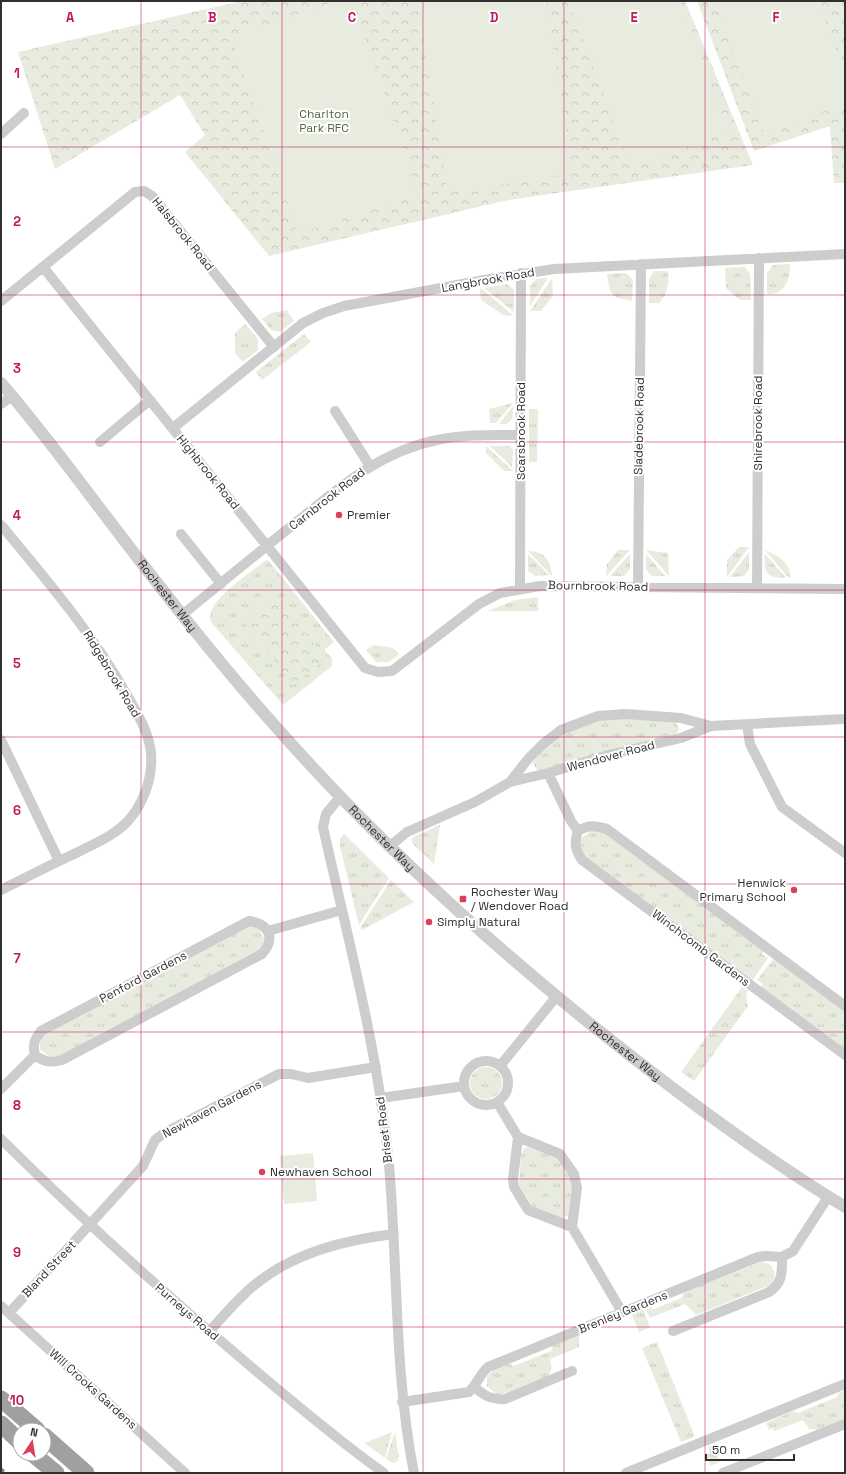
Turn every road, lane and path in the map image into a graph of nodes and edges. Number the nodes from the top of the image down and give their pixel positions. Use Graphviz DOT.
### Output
graph roads {
  1 [pos="24,113"];
  2 [pos="1,134"];
  3 [pos="845,254"];
  4 [pos="759,258"];
  5 [pos="641,264"];
  6 [pos="43,266"];
  7 [pos="521,273"];
  8 [pos="1,301"];
  9 [pos="274,347"];
  10 [pos="1,383"];
  11 [pos="12,396"];
  12 [pos="150,400"];
  13 [pos="1,404"];
  14 [pos="335,411"];
  15 [pos="173,428"];
  16 [pos="521,435"];
  17 [pos="100,442"];
  18 [pos="370,466"];
  19 [pos="1,524"];
  20 [pos="181,534"];
  21 [pos="267,545"];
  22 [pos="221,584"];
  23 [pos="638,587"];
  24 [pos="520,588"];
  25 [pos="757,588"];
  26 [pos="845,589"];
  27 [pos="182,615"];
  28 [pos="378,672"];
  29 [pos="845,719"];
  30 [pos="746,725"];
  31 [pos="711,726"];
  32 [pos="1,740"];
  33 [pos="548,773"];
  34 [pos="510,782"];
  35 [pos="340,797"];
  36 [pos="578,831"];
  37 [pos="389,847"];
  38 [pos="845,853"];
  39 [pos="59,861"];
  40 [pos="1,890"];
  41 [pos="342,910"];
  42 [pos="268,931"];
  43 [pos="556,997"];
  44 [pos="845,1006"];
  45 [pos="34,1055"];
  46 [pos="845,1055"];
  47 [pos="500,1066"];
  48 [pos="376,1067"];
  49 [pos="464,1086"];
  50 [pos="1,1089"];
  51 [pos="381,1098"];
  52 [pos="497,1102"];
  53 [pos="518,1137"];
  54 [pos="1,1139"];
  55 [pos="828,1197"];
  56 [pos="845,1207"];
  57 [pos="90,1225"];
  58 [pos="572,1227"];
  59 [pos="394,1234"];
  60 [pos="782,1257"];
  61 [pos="5,1309"];
  62 [pos="622,1312"];
  63 [pos="673,1331"];
  64 [pos="210,1332"];
  65 [pos="572,1371"];
  66 [pos="845,1384"];
  67 [pos="475,1387"];
  68 [pos="1,1399"];
  69 [pos="402,1402"];
  70 [pos="28,1422"];
  71 [pos="1,1424"];
  72 [pos="845,1424"];
  73 [pos="12,1434"];
  74 [pos="52,1442"];
  75 [pos="52,1443"];
  76 [pos="39,1462"];
  77 [pos="43,1462"];
  78 [pos="48,1473"];
  79 [pos="56,1473"];
  80 [pos="86,1473"];
  81 [pos="96,1473"];
  82 [pos="185,1473"];
  83 [pos="384,1473"];
  84 [pos="414,1473"];
  85 [pos="626,1473"];
  86 [pos="723,1473"];
  1 -- 2 [label="street"];
  3 -- 4 [label="street, Langbrook Road"];
  4 -- 5 [label="street, Langbrook Road"];
  4 -- 25 [label="street, Shirebrook Road"];
  5 -- 7 [label="street, Langbrook Road"];
  5 -- 23 [label="street, Sladebrook Road"];
  6 -- 8 [label="street, Halsbrook Road"];
  6 -- 9 [label="street, Halsbrook Road"];
  6 -- 12 [label="street, Highbrook Road"];
  7 -- 9 [label="street, Langbrook Road"];
  7 -- 16 [label="street, Scarsbrook Road"];
  9 -- 15 [label="street, Langbrook Road"];
  10 -- 11 [label="street, Rochester Way"];
  11 -- 13 [label="street"];
  11 -- 27 [label="street, Rochester Way"];
  12 -- 15 [label="street, Highbrook Road"];
  12 -- 17 [label="street"];
  14 -- 18 [label="street"];
  15 -- 21 [label="street, Highbrook Road"];
  16 -- 18 [label="street, Carnbrook Road"];
  16 -- 24 [label="street, Scarsbrook Road"];
  18 -- 21 [label="street, Carnbrook Road"];
  19 -- 39 [label="street, Ridgebrook Road"];
  20 -- 22 [label="street"];
  21 -- 22 [label="street, Carnbrook Road"];
  21 -- 28 [label="street, Highbrook Road"];
  22 -- 27 [label="street, Carnbrook Road"];
  23 -- 24 [label="street, Bournbrook Road"];
  23 -- 25 [label="street, Bournbrook Road"];
  24 -- 28 [label="street, Bournbrook Road"];
  25 -- 26 [label="street, Bournbrook Road"];
  27 -- 35 [label="street, Rochester Way"];
  29 -- 30 [label="street, Wendover Road"];
  30 -- 31 [label="street, Wendover Road"];
  30 -- 38 [label="street"];
  31 -- 33 [label="street, Wendover Road"];
  31 -- 34 [label="street, Wendover Road"];
  32 -- 39 [label="street"];
  33 -- 34 [label="street, Wendover Road"];
  33 -- 36 [label="street"];
  34 -- 37 [label="street, Wendover Road"];
  35 -- 37 [label="street, Rochester Way"];
  35 -- 41 [label="street, Briset Road"];
  36 -- 44 [label="street"];
  36 -- 46 [label="street, Winchcomb Gardens"];
  37 -- 43 [label="street, Rochester Way"];
  39 -- 40 [label="street, Ridgebrook Road"];
  41 -- 42 [label="street"];
  41 -- 48 [label="street, Briset Road"];
  42 -- 45 [label="street"];
  42 -- 45 [label="street, Penford Gardens"];
  43 -- 47 [label="street"];
  43 -- 55 [label="street, Rochester Way"];
  45 -- 50 [label="street"];
  47 -- 49 [label="street"];
  47 -- 52 [label="street"];
  48 -- 51 [label="street, Briset Road"];
  48 -- 57 [label="street, Newhaven Gardens"];
  49 -- 51 [label="street"];
  49 -- 52 [label="street"];
  51 -- 59 [label="street, Briset Road"];
  52 -- 53 [label="street"];
  53 -- 58 [label="street"];
  53 -- 58 [label="street"];
  54 -- 57 [label="street, Purneys Road"];
  55 -- 56 [label="street, Rochester Way"];
  55 -- 60 [label="street"];
  57 -- 61 [label="street, Bland Street"];
  57 -- 64 [label="street, Purneys Road"];
  58 -- 62 [label="street"];
  59 -- 64 [label="street"];
  59 -- 69 [label="street, Briset Road"];
  60 -- 62 [label="street, Brenley Gardens"];
  60 -- 63 [label="street"];
  61 -- 82 [label="street, Will Crooks Gardens"];
  62 -- 67 [label="street, Brenley Gardens"];
  64 -- 83 [label="street, Purneys Road"];
  65 -- 67 [label="street"];
  66 -- 85 [label="street"];
  67 -- 69 [label="street"];
  68 -- 70 [label="highway"];
  69 -- 84 [label="street, Briset Road"];
  71 -- 73 [label="highway"];
  72 -- 86 [label="street"];
  74 -- 81 [label="highway"];
  75 -- 80 [label="highway"];
  76 -- 78 [label="highway"];
  77 -- 79 [label="highway"];
}
